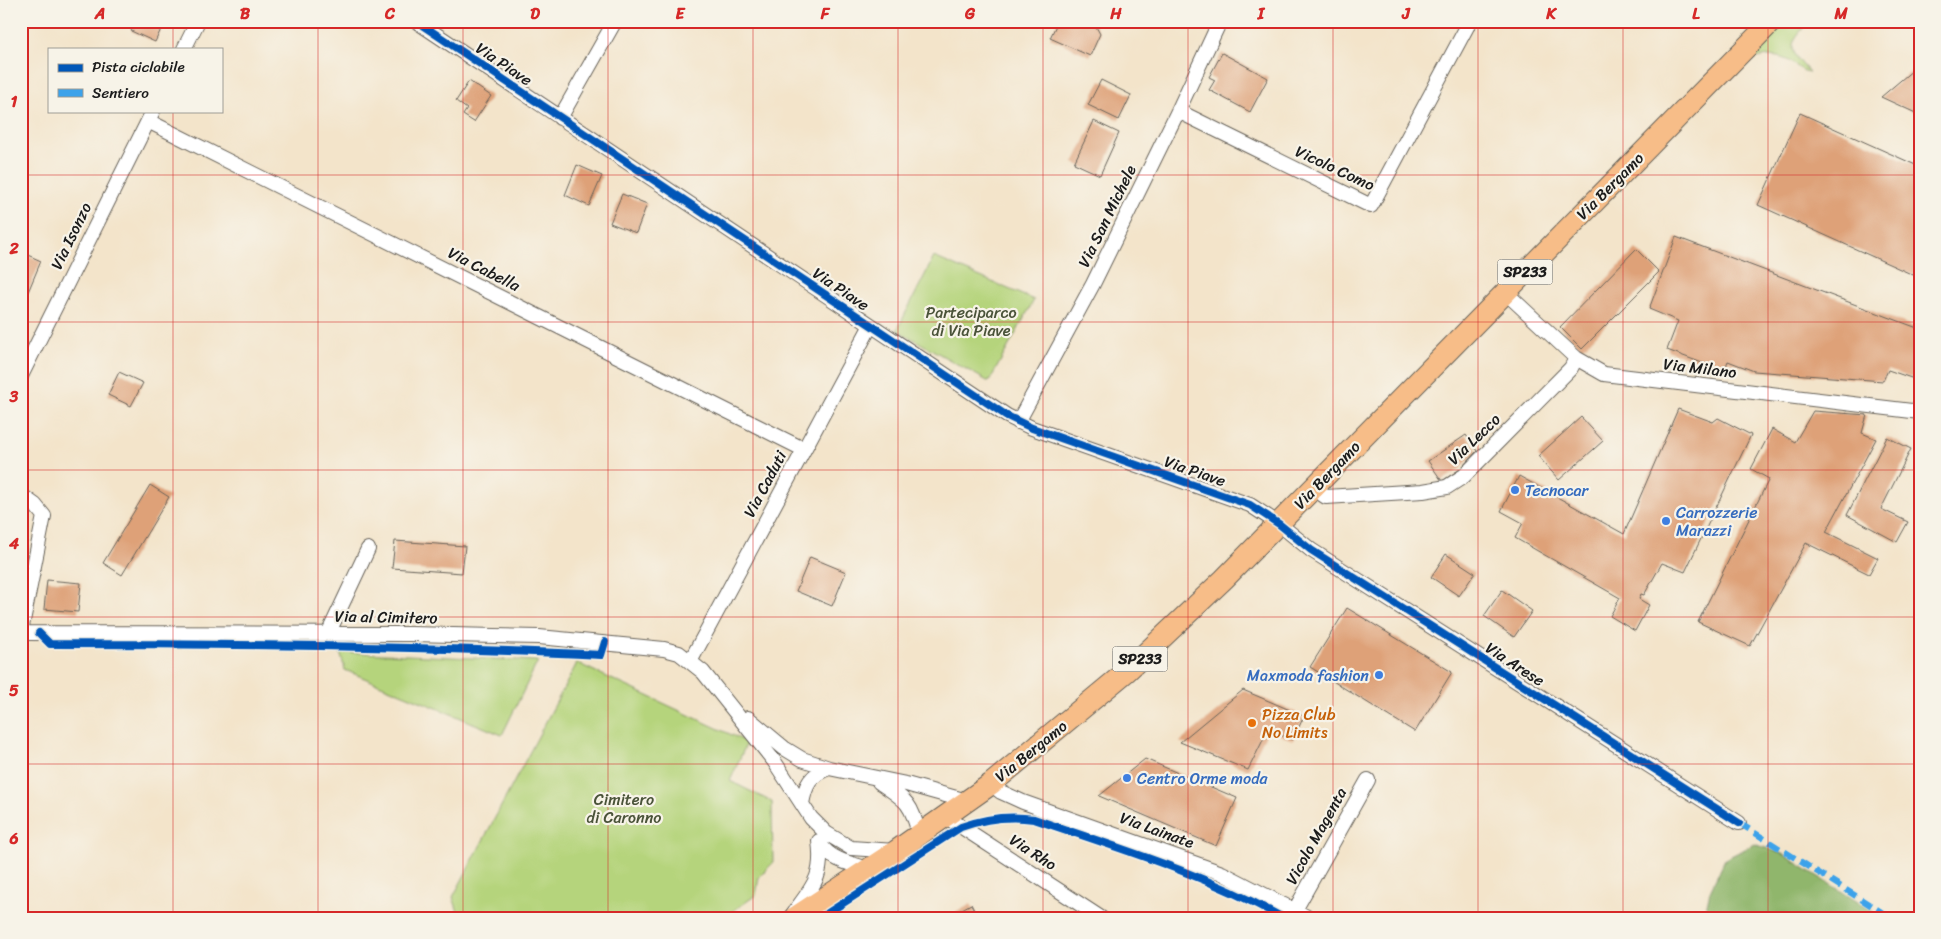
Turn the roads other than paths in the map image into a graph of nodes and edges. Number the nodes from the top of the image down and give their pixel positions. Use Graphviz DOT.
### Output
graph roads {
  1 [pos="198,21"];
  2 [pos="416,21"];
  3 [pos="615,21"];
  4 [pos="1220,21"];
  5 [pos="1470,21"];
  6 [pos="1772,21"];
  7 [pos="184,48"];
  8 [pos="1178,111"];
  9 [pos="151,116"];
  10 [pos="560,118"];
  11 [pos="1505,292"];
  12 [pos="871,325"];
  13 [pos="1576,358"];
  14 [pos="21,376"];
  15 [pos="1920,412"];
  16 [pos="1018,422"];
  17 [pos="803,449"];
  18 [pos="1314,489"];
  19 [pos="21,495"];
  20 [pos="1279,524"];
  21 [pos="368,549"];
  22 [pos="21,632"];
  23 [pos="328,634"];
  24 [pos="691,660"];
  25 [pos="729,702"];
  26 [pos="829,768"];
  27 [pos="874,778"];
  28 [pos="1368,780"];
  29 [pos="991,784"];
  30 [pos="967,801"];
  31 [pos="802,804"];
  32 [pos="945,816"];
  33 [pos="811,818"];
  34 [pos="1739,824"];
  35 [pos="919,835"];
  36 [pos="819,841"];
  37 [pos="896,851"];
  38 [pos="869,869"];
  39 [pos="1295,910"];
  40 [pos="792,918"];
  41 [pos="1101,918"];
  42 [pos="1309,918"];
  1 -- 7 [label="street"];
  2 -- 10 [label="street, Via Piave"];
  3 -- 10 [label="street"];
  4 -- 8 [label="street, Via San Michele"];
  5 -- 8 [label="street, Vicolo Como"];
  6 -- 11 [label="main road, Via Bergamo / SP233"];
  8 -- 16 [label="street, Via San Michele"];
  9 -- 14 [label="street, Via Isonzo"];
  9 -- 17 [label="street, Via Cabella"];
  10 -- 12 [label="street, Via Piave"];
  11 -- 13 [label="street, Via Milano"];
  11 -- 18 [label="main road, Via Bergamo / SP233"];
  12 -- 16 [label="street, Via Piave"];
  12 -- 17 [label="street, Via Caduti"];
  13 -- 15 [label="street, Via Milano"];
  13 -- 18 [label="street, Via Lecco"];
  16 -- 20 [label="street, Via Piave"];
  17 -- 24 [label="street, Via Caduti"];
  18 -- 20 [label="main road, Via Bergamo / SP233"];
  19 -- 22 [label="street"];
  20 -- 29 [label="main road, Via Bergamo / SP233"];
  20 -- 34 [label="street, Via Arese"];
  21 -- 23 [label="street"];
  22 -- 23 [label="street, Via al Cimitero"];
  23 -- 24 [label="street, Via al Cimitero"];
  24 -- 25 [label="street, Via al Cimitero"];
  25 -- 26 [label="street"];
  25 -- 31 [label="street"];
  26 -- 27 [label="street"];
  26 -- 31 [label="street"];
  27 -- 30 [label="street"];
  27 -- 35 [label="street"];
  28 -- 39 [label="street, Vicolo Magenta"];
  29 -- 30 [label="main road, Via Bergamo / SP233"];
  29 -- 39 [label="street, Via Lainate"];
  30 -- 32 [label="main road, Via Bergamo / SP233"];
  31 -- 33 [label="street"];
  32 -- 35 [label="main road, Via Bergamo / SP233"];
  32 -- 41 [label="street, Via Rho"];
  33 -- 36 [label="street"];
  33 -- 37 [label="street"];
  35 -- 37 [label="main road, Via Bergamo / SP233"];
  36 -- 38 [label="street"];
  36 -- 40 [label="street"];
  37 -- 38 [label="main road, Via Bergamo / SP233"];
  38 -- 40 [label="main road, Via Bergamo / SP233"];
  39 -- 42 [label="street, Via Lainate"];
}
